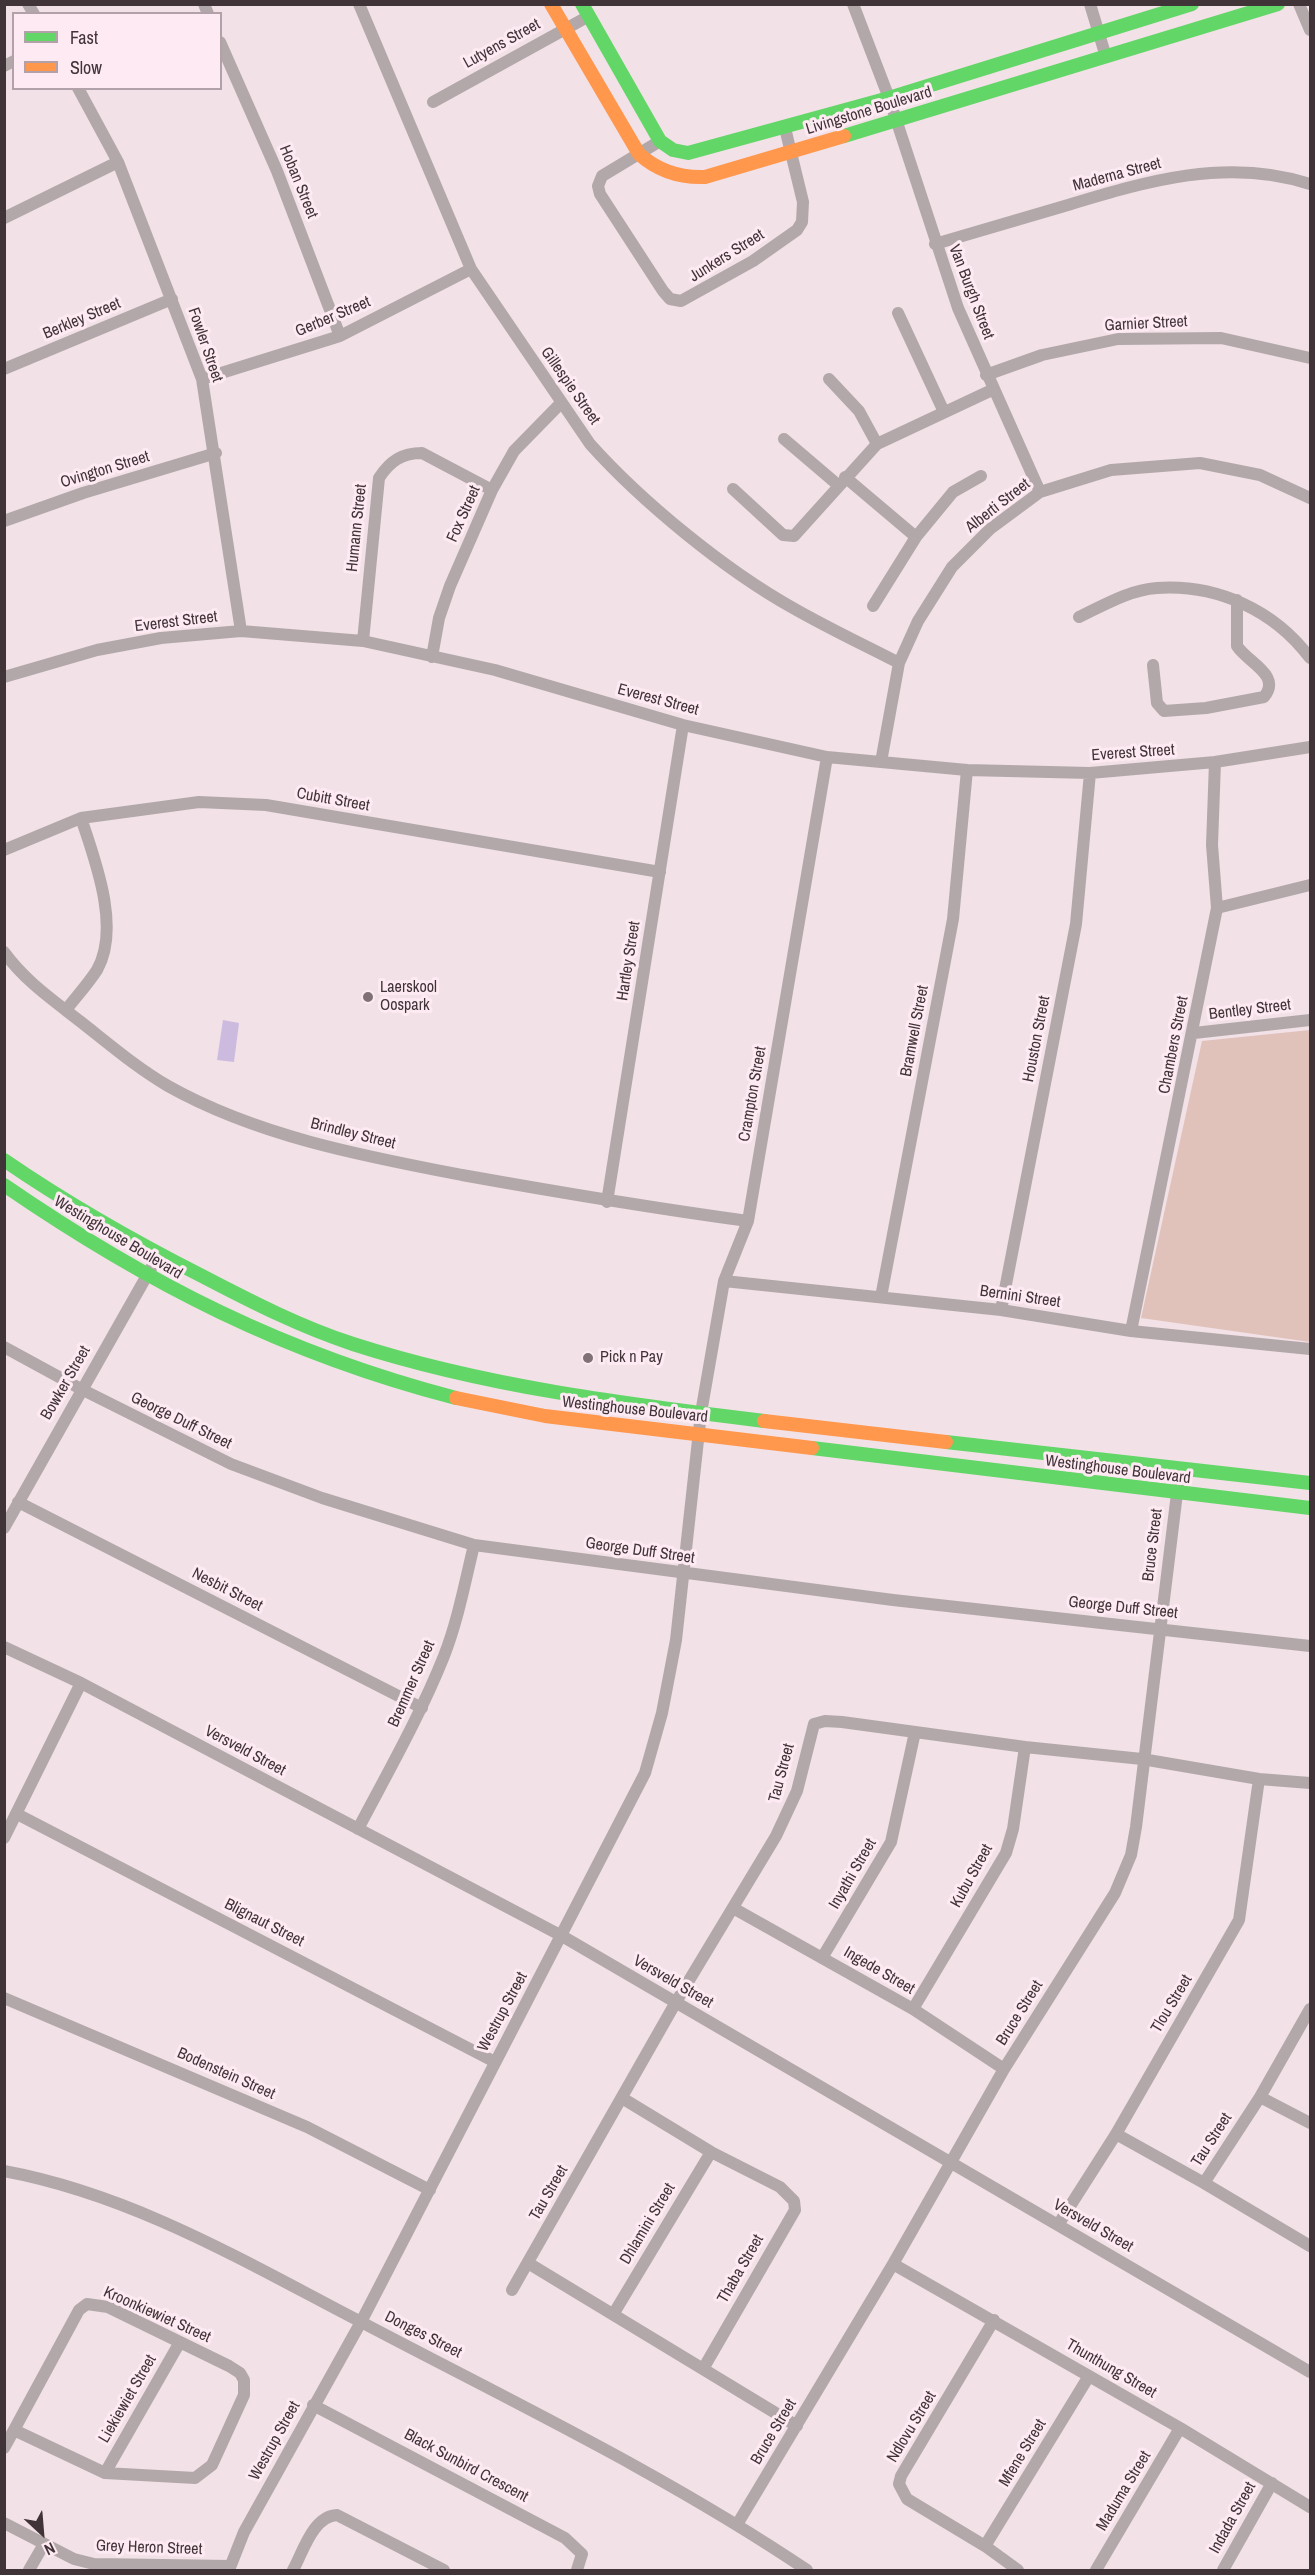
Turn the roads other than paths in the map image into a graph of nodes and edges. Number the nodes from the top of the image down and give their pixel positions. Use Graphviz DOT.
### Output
graph roads {
  1 [pos="359,4"];
  2 [pos="552,4"];
  3 [pos="852,4"];
  4 [pos="1090,4"];
  5 [pos="1192,4"];
  6 [pos="1278,4"];
  7 [pos="1299,4"];
  8 [pos="585,10"];
  9 [pos="565,28"];
  10 [pos="1311,30"];
  11 [pos="1098,33"];
  12 [pos="222,47"];
  13 [pos="1106,57"];
  14 [pos="79,90"];
  15 [pos="889,98"];
  16 [pos="433,102"];
  17 [pos="897,120"];
  18 [pos="785,128"];
  19 [pos="660,141"];
  20 [pos="792,152"];
  21 [pos="639,154"];
  22 [pos="118,162"];
  23 [pos="1311,184"];
  24 [pos="4,218"];
  25 [pos="935,244"];
  26 [pos="471,269"];
  27 [pos="172,299"];
  28 [pos="898,313"];
  29 [pos="340,336"];
  30 [pos="1311,357"];
  31 [pos="4,369"];
  32 [pos="986,375"];
  33 [pos="202,379"];
  34 [pos="829,379"];
  35 [pos="992,390"];
  36 [pos="560,404"];
  37 [pos="944,412"];
  38 [pos="784,439"];
  39 [pos="876,444"];
  40 [pos="216,453"];
  41 [pos="981,476"];
  42 [pos="842,481"];
  43 [pos="733,489"];
  44 [pos="492,490"];
  45 [pos="1040,492"];
  46 [pos="1311,498"];
  47 [pos="4,521"];
  48 [pos="916,537"];
  49 [pos="1237,600"];
  50 [pos="873,606"];
  51 [pos="1079,617"];
  52 [pos="242,631"];
  53 [pos="363,641"];
  54 [pos="432,657"];
  55 [pos="1311,658"];
  56 [pos="899,663"];
  57 [pos="1153,665"];
  58 [pos="4,677"];
  59 [pos="683,725"];
  60 [pos="1311,747"];
  61 [pos="827,758"];
  62 [pos="880,762"];
  63 [pos="1215,762"];
  64 [pos="967,770"];
  65 [pos="1090,773"];
  66 [pos="81,818"];
  67 [pos="4,850"];
  68 [pos="660,872"];
  69 [pos="1311,885"];
  70 [pos="1217,908"];
  71 [pos="4,951"];
  72 [pos="66,1010"];
  73 [pos="1311,1020"];
  74 [pos="1194,1033"];
  75 [pos="4,1160"];
  76 [pos="4,1185"];
  77 [pos="607,1202"];
  78 [pos="748,1221"];
  79 [pos="158,1256"];
  80 [pos="147,1278"];
  81 [pos="724,1281"];
  82 [pos="881,1297"];
  83 [pos="1001,1310"];
  84 [pos="1131,1331"];
  85 [pos="4,1347"];
  86 [pos="1311,1349"];
  87 [pos="81,1389"];
  88 [pos="701,1413"];
  89 [pos="699,1433"];
  90 [pos="1180,1469"];
  91 [pos="1311,1483"];
  92 [pos="1176,1494"];
  93 [pos="18,1502"];
  94 [pos="1311,1508"];
  95 [pos="4,1528"];
  96 [pos="474,1545"];
  97 [pos="682,1573"];
  98 [pos="1160,1628"];
  99 [pos="1311,1646"];
  100 [pos="4,1647"];
  101 [pos="81,1683"];
  102 [pos="422,1708"];
  103 [pos="915,1732"];
  104 [pos="1025,1747"];
  105 [pos="1142,1759"];
  106 [pos="1259,1779"];
  107 [pos="1311,1783"];
  108 [pos="17,1814"];
  109 [pos="358,1829"];
  110 [pos="4,1838"];
  111 [pos="733,1908"];
  112 [pos="562,1936"];
  113 [pos="822,1958"];
  114 [pos="4,1998"];
  115 [pos="676,2002"];
  116 [pos="913,2009"];
  117 [pos="1311,2009"];
  118 [pos="495,2062"];
  119 [pos="1004,2069"];
  120 [pos="1260,2097"];
  121 [pos="622,2098"];
  122 [pos="1311,2123"];
  123 [pos="1116,2134"];
  124 [pos="711,2152"];
  125 [pos="952,2163"];
  126 [pos="4,2171"];
  127 [pos="1204,2183"];
  128 [pos="430,2190"];
  129 [pos="1058,2225"];
  130 [pos="1311,2246"];
  131 [pos="528,2263"];
  132 [pos="893,2264"];
  133 [pos="512,2290"];
  134 [pos="614,2313"];
  135 [pos="994,2320"];
  136 [pos="361,2322"];
  137 [pos="180,2342"];
  138 [pos="703,2369"];
  139 [pos="1311,2372"];
  140 [pos="1089,2376"];
  141 [pos="314,2405"];
  142 [pos="797,2426"];
  143 [pos="1180,2428"];
  144 [pos="14,2430"];
  145 [pos="4,2448"];
  146 [pos="105,2473"];
  147 [pos="1272,2483"];
  148 [pos="1311,2506"];
  149 [pos="4,2523"];
  150 [pos="738,2523"];
  151 [pos="44,2544"];
  152 [pos="985,2546"];
  153 [pos="229,2568"];
  154 [pos="29,2571"];
  155 [pos="293,2571"];
  156 [pos="444,2571"];
  157 [pos="577,2571"];
  158 [pos="807,2571"];
  159 [pos="1018,2571"];
  160 [pos="1096,2571"];
  161 [pos="1222,2571"];
  1 -- 26 [label="street, Gillespie Street"];
  2 -- 9 [label="street, Livingstone Boulevard"];
  3 -- 15 [label="street, Van Burgh Street"];
  4 -- 11 [label="street"];
  5 -- 11 [label="street, Livingstone Boulevard"];
  6 -- 13 [label="street, Livingstone Boulevard"];
  7 -- 10 [label="street"];
  8 -- 9 [label="street, Lutyens Street"];
  8 -- 19 [label="street"];
  9 -- 16 [label="street, Lutyens Street"];
  9 -- 21 [label="street, Livingstone Boulevard"];
  11 -- 13 [label="street"];
  11 -- 15 [label="street, Livingstone Boulevard"];
  12 -- 29 [label="street, Hoban Street"];
  13 -- 17 [label="street, Livingstone Boulevard"];
  14 -- 22 [label="street, Fowler Street"];
  15 -- 17 [label="street, Van Burgh Street"];
  15 -- 18 [label="street, Livingstone Boulevard"];
  17 -- 20 [label="street, Livingstone Boulevard"];
  17 -- 25 [label="street, Van Burgh Street"];
  18 -- 19 [label="street, Livingstone Boulevard"];
  18 -- 20 [label="street, Junkers Street"];
  19 -- 21 [label="street, Junkers Street"];
  20 -- 21 [label="street, Livingstone Boulevard"];
  20 -- 21 [label="street, Junkers Street"];
  22 -- 24 [label="street"];
  22 -- 27 [label="street, Fowler Street"];
  23 -- 25 [label="street, Maderna Street"];
  25 -- 32 [label="street, Van Burgh Street"];
  26 -- 29 [label="street, Gerber Street"];
  26 -- 36 [label="street, Gillespie Street"];
  27 -- 31 [label="street, Berkley Street"];
  27 -- 33 [label="street, Fowler Street"];
  28 -- 37 [label="street"];
  29 -- 33 [label="street, Gerber Street"];
  30 -- 32 [label="street, Garnier Street"];
  32 -- 35 [label="street, Van Burgh Street"];
  33 -- 40 [label="street, Fowler Street"];
  34 -- 39 [label="street"];
  35 -- 37 [label="street"];
  35 -- 45 [label="street, Van Burgh Street"];
  36 -- 44 [label="street, Fox Street"];
  36 -- 56 [label="street, Gillespie Street"];
  37 -- 39 [label="street"];
  38 -- 42 [label="street"];
  39 -- 42 [label="street"];
  40 -- 47 [label="street, Ovington Street"];
  40 -- 52 [label="street, Fowler Street"];
  41 -- 48 [label="street"];
  42 -- 43 [label="street"];
  42 -- 48 [label="street"];
  44 -- 53 [label="street, Humann Street"];
  44 -- 54 [label="street, Fox Street"];
  45 -- 46 [label="street, Alberti Street"];
  45 -- 56 [label="street, Alberti Street"];
  48 -- 50 [label="street"];
  49 -- 51 [label="street"];
  49 -- 55 [label="street"];
  49 -- 57 [label="street"];
  52 -- 53 [label="street, Everest Street"];
  52 -- 58 [label="street, Everest Street"];
  53 -- 54 [label="street, Everest Street"];
  54 -- 59 [label="street, Everest Street"];
  56 -- 62 [label="street, Alberti Street"];
  59 -- 61 [label="street, Everest Street"];
  59 -- 68 [label="street, Hartley Street"];
  60 -- 63 [label="street, Everest Street"];
  61 -- 62 [label="street, Everest Street"];
  61 -- 78 [label="street, Crampton Street"];
  62 -- 64 [label="street, Everest Street"];
  63 -- 65 [label="street, Everest Street"];
  63 -- 70 [label="street, Chambers Street"];
  64 -- 65 [label="street, Everest Street"];
  64 -- 82 [label="street, Bramwell Street"];
  65 -- 83 [label="street, Houston Street"];
  66 -- 67 [label="street, Cubitt Street"];
  66 -- 68 [label="street, Cubitt Street"];
  66 -- 72 [label="street"];
  68 -- 77 [label="street, Hartley Street"];
  69 -- 70 [label="street"];
  70 -- 74 [label="street, Chambers Street"];
  71 -- 72 [label="street, Brindley Street"];
  72 -- 77 [label="street, Brindley Street"];
  73 -- 74 [label="street, Bentley Street"];
  74 -- 84 [label="street, Chambers Street"];
  75 -- 79 [label="street, Westinghouse Boulevard"];
  76 -- 80 [label="street, Westinghouse Boulevard"];
  77 -- 78 [label="street, Brindley Street"];
  78 -- 81 [label="street, Crampton Street"];
  79 -- 80 [label="street, Bowker Street"];
  79 -- 88 [label="street, Westinghouse Boulevard"];
  80 -- 87 [label="street, Bowker Street"];
  80 -- 89 [label="street, Westinghouse Boulevard"];
  81 -- 82 [label="street, Bernini Street"];
  81 -- 88 [label="street, Crampton Street"];
  82 -- 83 [label="street, Bernini Street"];
  83 -- 84 [label="street, Bernini Street"];
  84 -- 86 [label="street, Bernini Street"];
  85 -- 87 [label="street, George Duff Street"];
  87 -- 93 [label="street, Bowker Street"];
  87 -- 96 [label="street, George Duff Street"];
  88 -- 89 [label="street, Crampton Street"];
  88 -- 90 [label="street, Westinghouse Boulevard"];
  89 -- 92 [label="street, Westinghouse Boulevard"];
  89 -- 97 [label="street, Westrup Street"];
  90 -- 91 [label="street, Westinghouse Boulevard"];
  90 -- 92 [label="street, Bruce Street"];
  92 -- 94 [label="street, Westinghouse Boulevard"];
  92 -- 98 [label="street, Bruce Street"];
  93 -- 95 [label="street, Bowker Street"];
  93 -- 102 [label="street, Nesbit Street"];
  96 -- 97 [label="street, George Duff Street"];
  96 -- 102 [label="street, Bremmer Street"];
  97 -- 98 [label="street, George Duff Street"];
  97 -- 112 [label="street, Westrup Street"];
  98 -- 99 [label="street, George Duff Street"];
  98 -- 105 [label="street, Bruce Street"];
  100 -- 101 [label="street, Versveld Street"];
  101 -- 108 [label="street"];
  101 -- 109 [label="street, Versveld Street"];
  102 -- 109 [label="street, Bremmer Street"];
  103 -- 104 [label="street, Tau Street"];
  103 -- 111 [label="street, Tau Street"];
  103 -- 113 [label="street, Inyathi Street"];
  104 -- 105 [label="street, Tau Street"];
  104 -- 116 [label="street, Kubu Street"];
  105 -- 106 [label="street, Tau Street"];
  105 -- 119 [label="street, Bruce Street"];
  106 -- 107 [label="street, Tau Street"];
  106 -- 123 [label="street, Tlou Street"];
  108 -- 110 [label="street"];
  108 -- 118 [label="street, Blignaut Street"];
  109 -- 112 [label="street, Versveld Street"];
  111 -- 113 [label="street, Ingede Street"];
  111 -- 115 [label="street, Tau Street"];
  112 -- 115 [label="street, Versveld Street"];
  112 -- 118 [label="street, Westrup Street"];
  113 -- 116 [label="street, Ingede Street"];
  114 -- 128 [label="street, Bodenstein Street"];
  115 -- 121 [label="street, Tau Street"];
  115 -- 125 [label="street, Versveld Street"];
  116 -- 119 [label="street, Ingede Street"];
  117 -- 120 [label="street, Tau Street"];
  118 -- 128 [label="street, Westrup Street"];
  119 -- 125 [label="street, Bruce Street"];
  120 -- 122 [label="street"];
  120 -- 127 [label="street, Tau Street"];
  121 -- 124 [label="street"];
  121 -- 131 [label="street, Tau Street"];
  123 -- 127 [label="street"];
  123 -- 129 [label="street, Tlou Street"];
  124 -- 134 [label="street, Dhlamini Street"];
  124 -- 138 [label="street, Thaba Street"];
  125 -- 129 [label="street, Versveld Street"];
  125 -- 132 [label="street, Bruce Street"];
  126 -- 136 [label="street, Donges Street"];
  127 -- 130 [label="street, Tau Street"];
  128 -- 136 [label="street, Westrup Street"];
  129 -- 139 [label="street, Versveld Street"];
  131 -- 133 [label="street, Tau Street"];
  131 -- 134 [label="street"];
  132 -- 135 [label="street, Thunthung Street"];
  132 -- 142 [label="street, Bruce Street"];
  134 -- 138 [label="street"];
  135 -- 140 [label="street, Thunthung Street"];
  135 -- 152 [label="street, Ndlovu Street"];
  136 -- 141 [label="street, Westrup Street"];
  136 -- 150 [label="street, Donges Street"];
  137 -- 144 [label="street, Kroonkiewiet Street"];
  137 -- 146 [label="street, Liekiewiet Street"];
  137 -- 146 [label="street, Kroonkiewiet Street"];
  138 -- 142 [label="street"];
  140 -- 143 [label="street, Thunthung Street"];
  140 -- 152 [label="street, Mfene Street"];
  141 -- 153 [label="street, Westrup Street"];
  141 -- 157 [label="street, Black Sunbird Crescent"];
  142 -- 150 [label="street, Bruce Street"];
  143 -- 147 [label="street, Thunthung Street"];
  143 -- 160 [label="street, Maduma Street"];
  144 -- 145 [label="street"];
  144 -- 146 [label="street"];
  147 -- 148 [label="street, Thunthung Street"];
  147 -- 161 [label="street, Indada Street"];
  149 -- 151 [label="street, Grey Heron Street"];
  150 -- 158 [label="street, Donges Street"];
  151 -- 153 [label="street, Grey Heron Street"];
  151 -- 154 [label="street"];
  152 -- 159 [label="street, Ndlovu Street"];
  155 -- 156 [label="street"];
}
